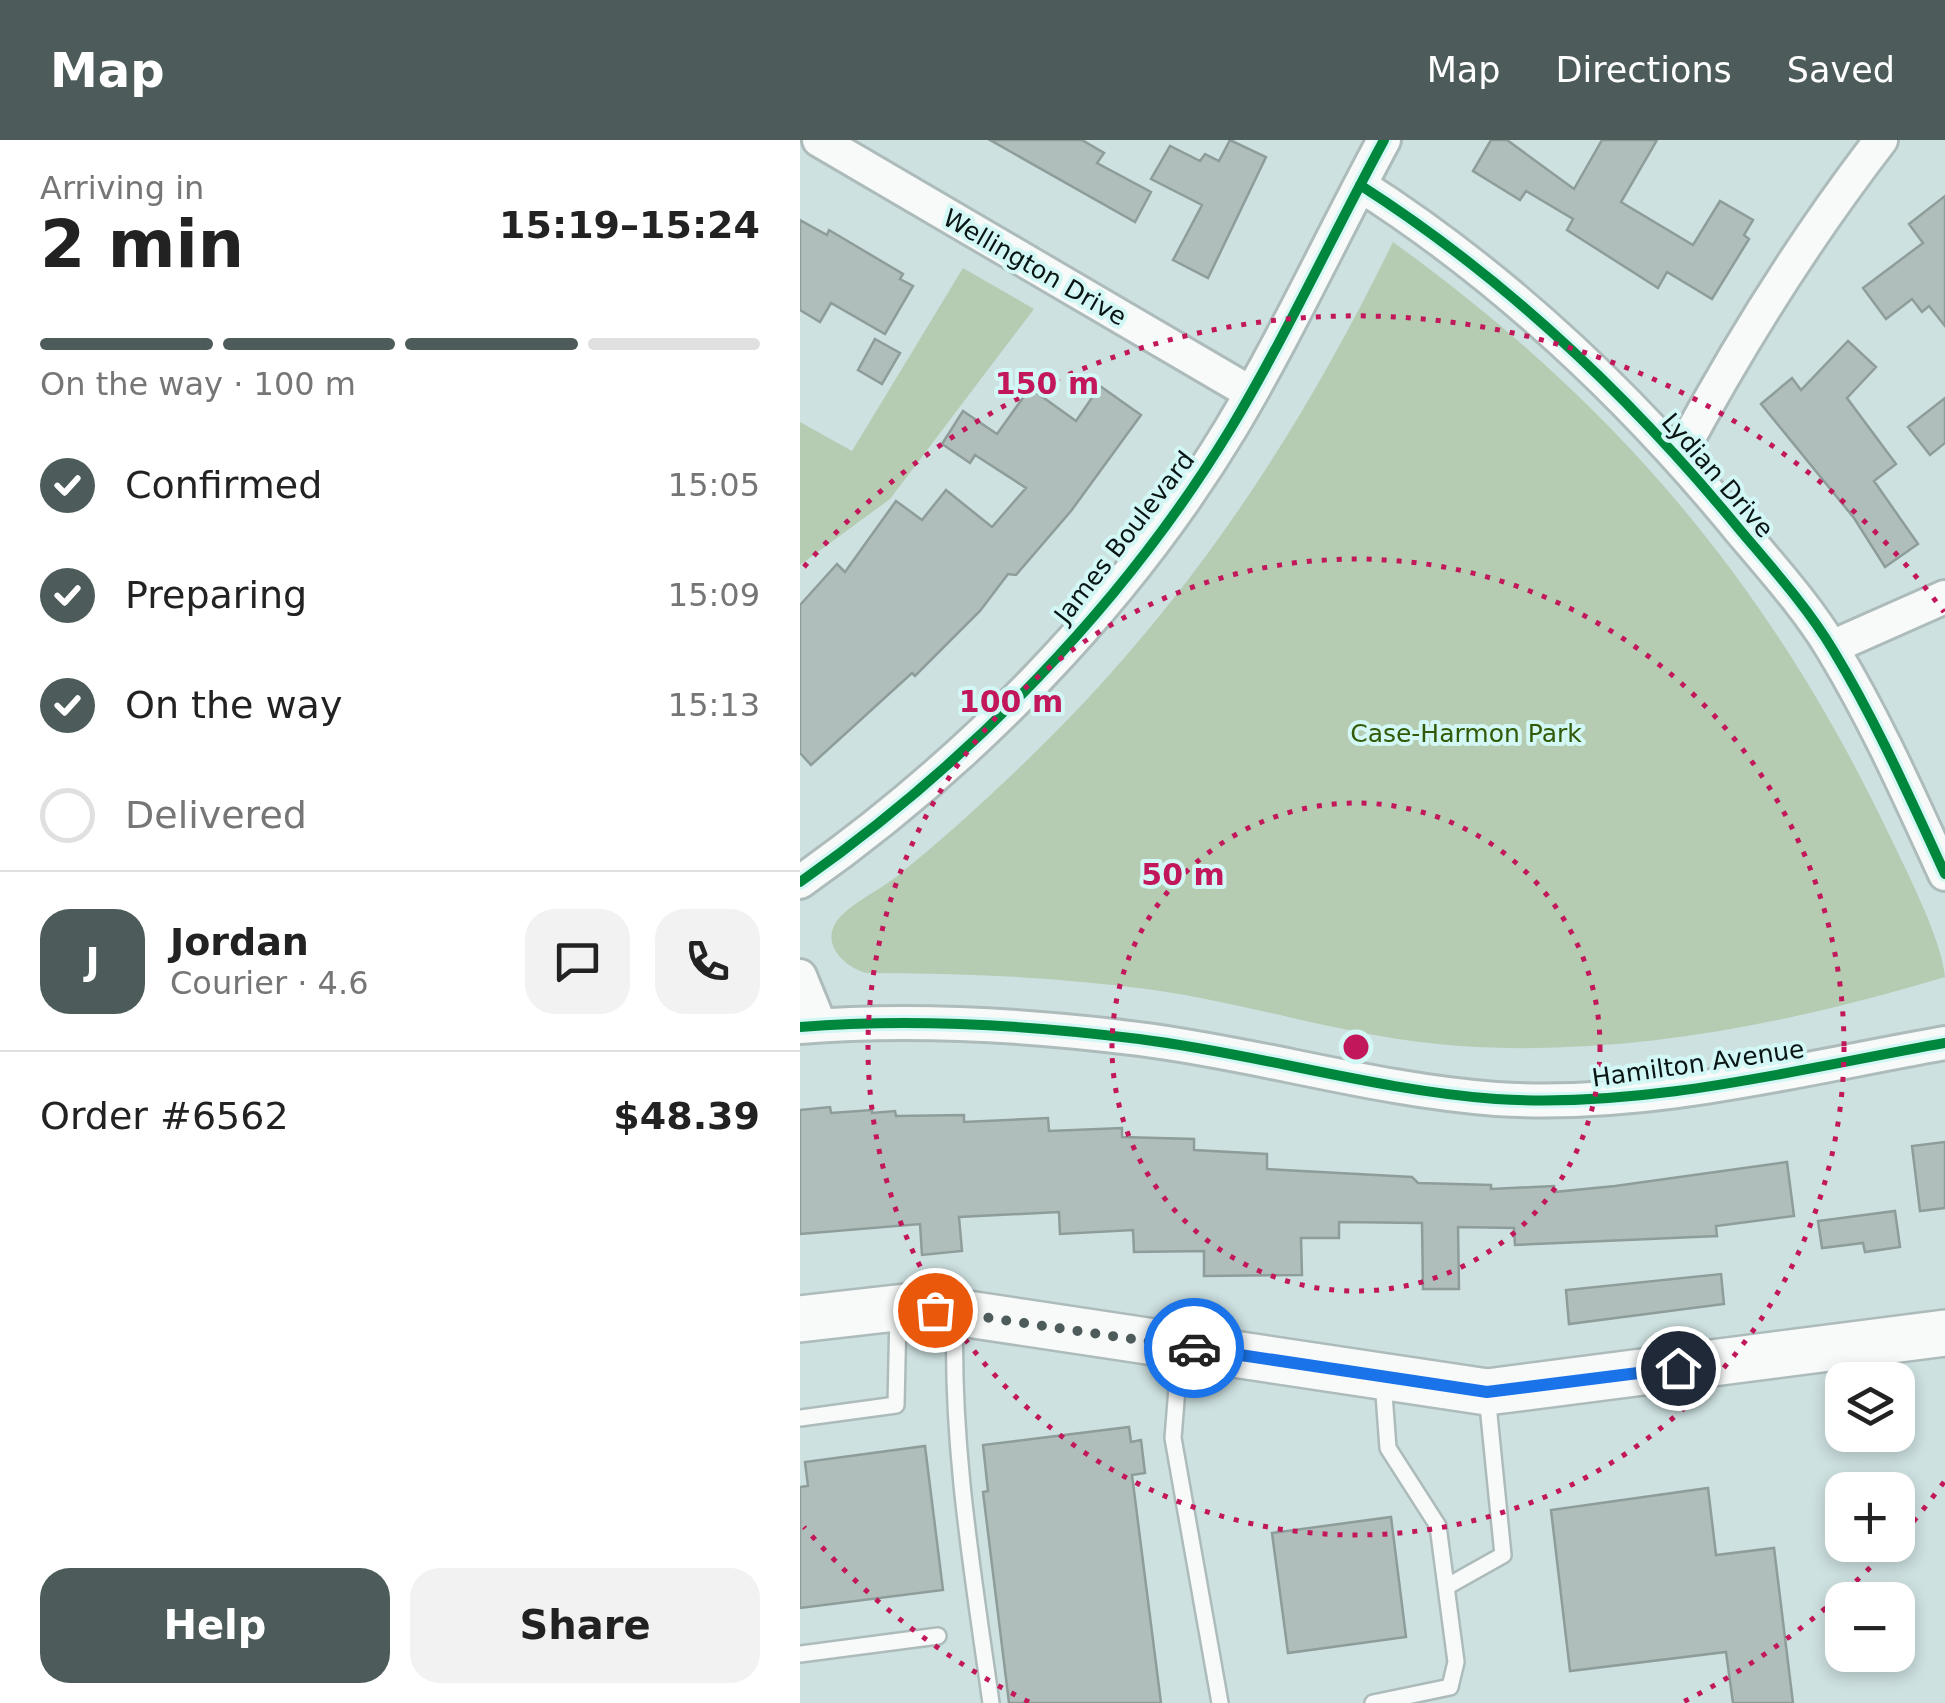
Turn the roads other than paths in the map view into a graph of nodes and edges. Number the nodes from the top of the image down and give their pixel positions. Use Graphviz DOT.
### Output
graph roads {
  1 [pos="819,140"];
  2 [pos="1384,140"];
  3 [pos="1882,140"];
  4 [pos="1360,185"];
  5 [pos="1251,394"];
  6 [pos="1679,456"];
  7 [pos="1945,598"];
  8 [pos="1832,647"];
  9 [pos="1945,874"];
  10 [pos="800,882"];
  11 [pos="800,976"];
  12 [pos="810,1026"];
  13 [pos="1945,1044"];
  14 [pos="898,1309"];
  15 [pos="956,1312"];
  16 [pos="800,1319"];
  17 [pos="1945,1333"];
  18 [pos="1180,1346"];
  19 [pos="1383,1376"];
  20 [pos="1487,1392"];
  21 [pos="800,1418"];
  22 [pos="1446,1586"];
  23 [pos="938,1636"];
  24 [pos="800,1654"];
  25 [pos="991,1703"];
  26 [pos="1220,1703"];
  27 [pos="1373,1703"];
  1 -- 5 [label="street, Wellington Drive"];
  2 -- 4 [label="street, James Boulevard"];
  3 -- 6 [label="street"];
  4 -- 5 [label="street, James Boulevard"];
  4 -- 6 [label="street, Lydian Drive"];
  5 -- 10 [label="street, James Boulevard"];
  6 -- 8 [label="street, Lydian Drive"];
  7 -- 8 [label="street"];
  8 -- 9 [label="street, Lydian Drive"];
  11 -- 12 [label="street"];
  12 -- 13 [label="street, Hamilton Avenue"];
  14 -- 15 [label="main road"];
  14 -- 16 [label="main road"];
  14 -- 21 [label="lane"];
  15 -- 18 [label="main road"];
  15 -- 25 [label="lane"];
  17 -- 20 [label="main road"];
  18 -- 19 [label="main road"];
  18 -- 26 [label="lane"];
  19 -- 20 [label="main road"];
  19 -- 22 [label="lane"];
  20 -- 22 [label="lane"];
  22 -- 27 [label="lane"];
  23 -- 24 [label="lane"];
}
